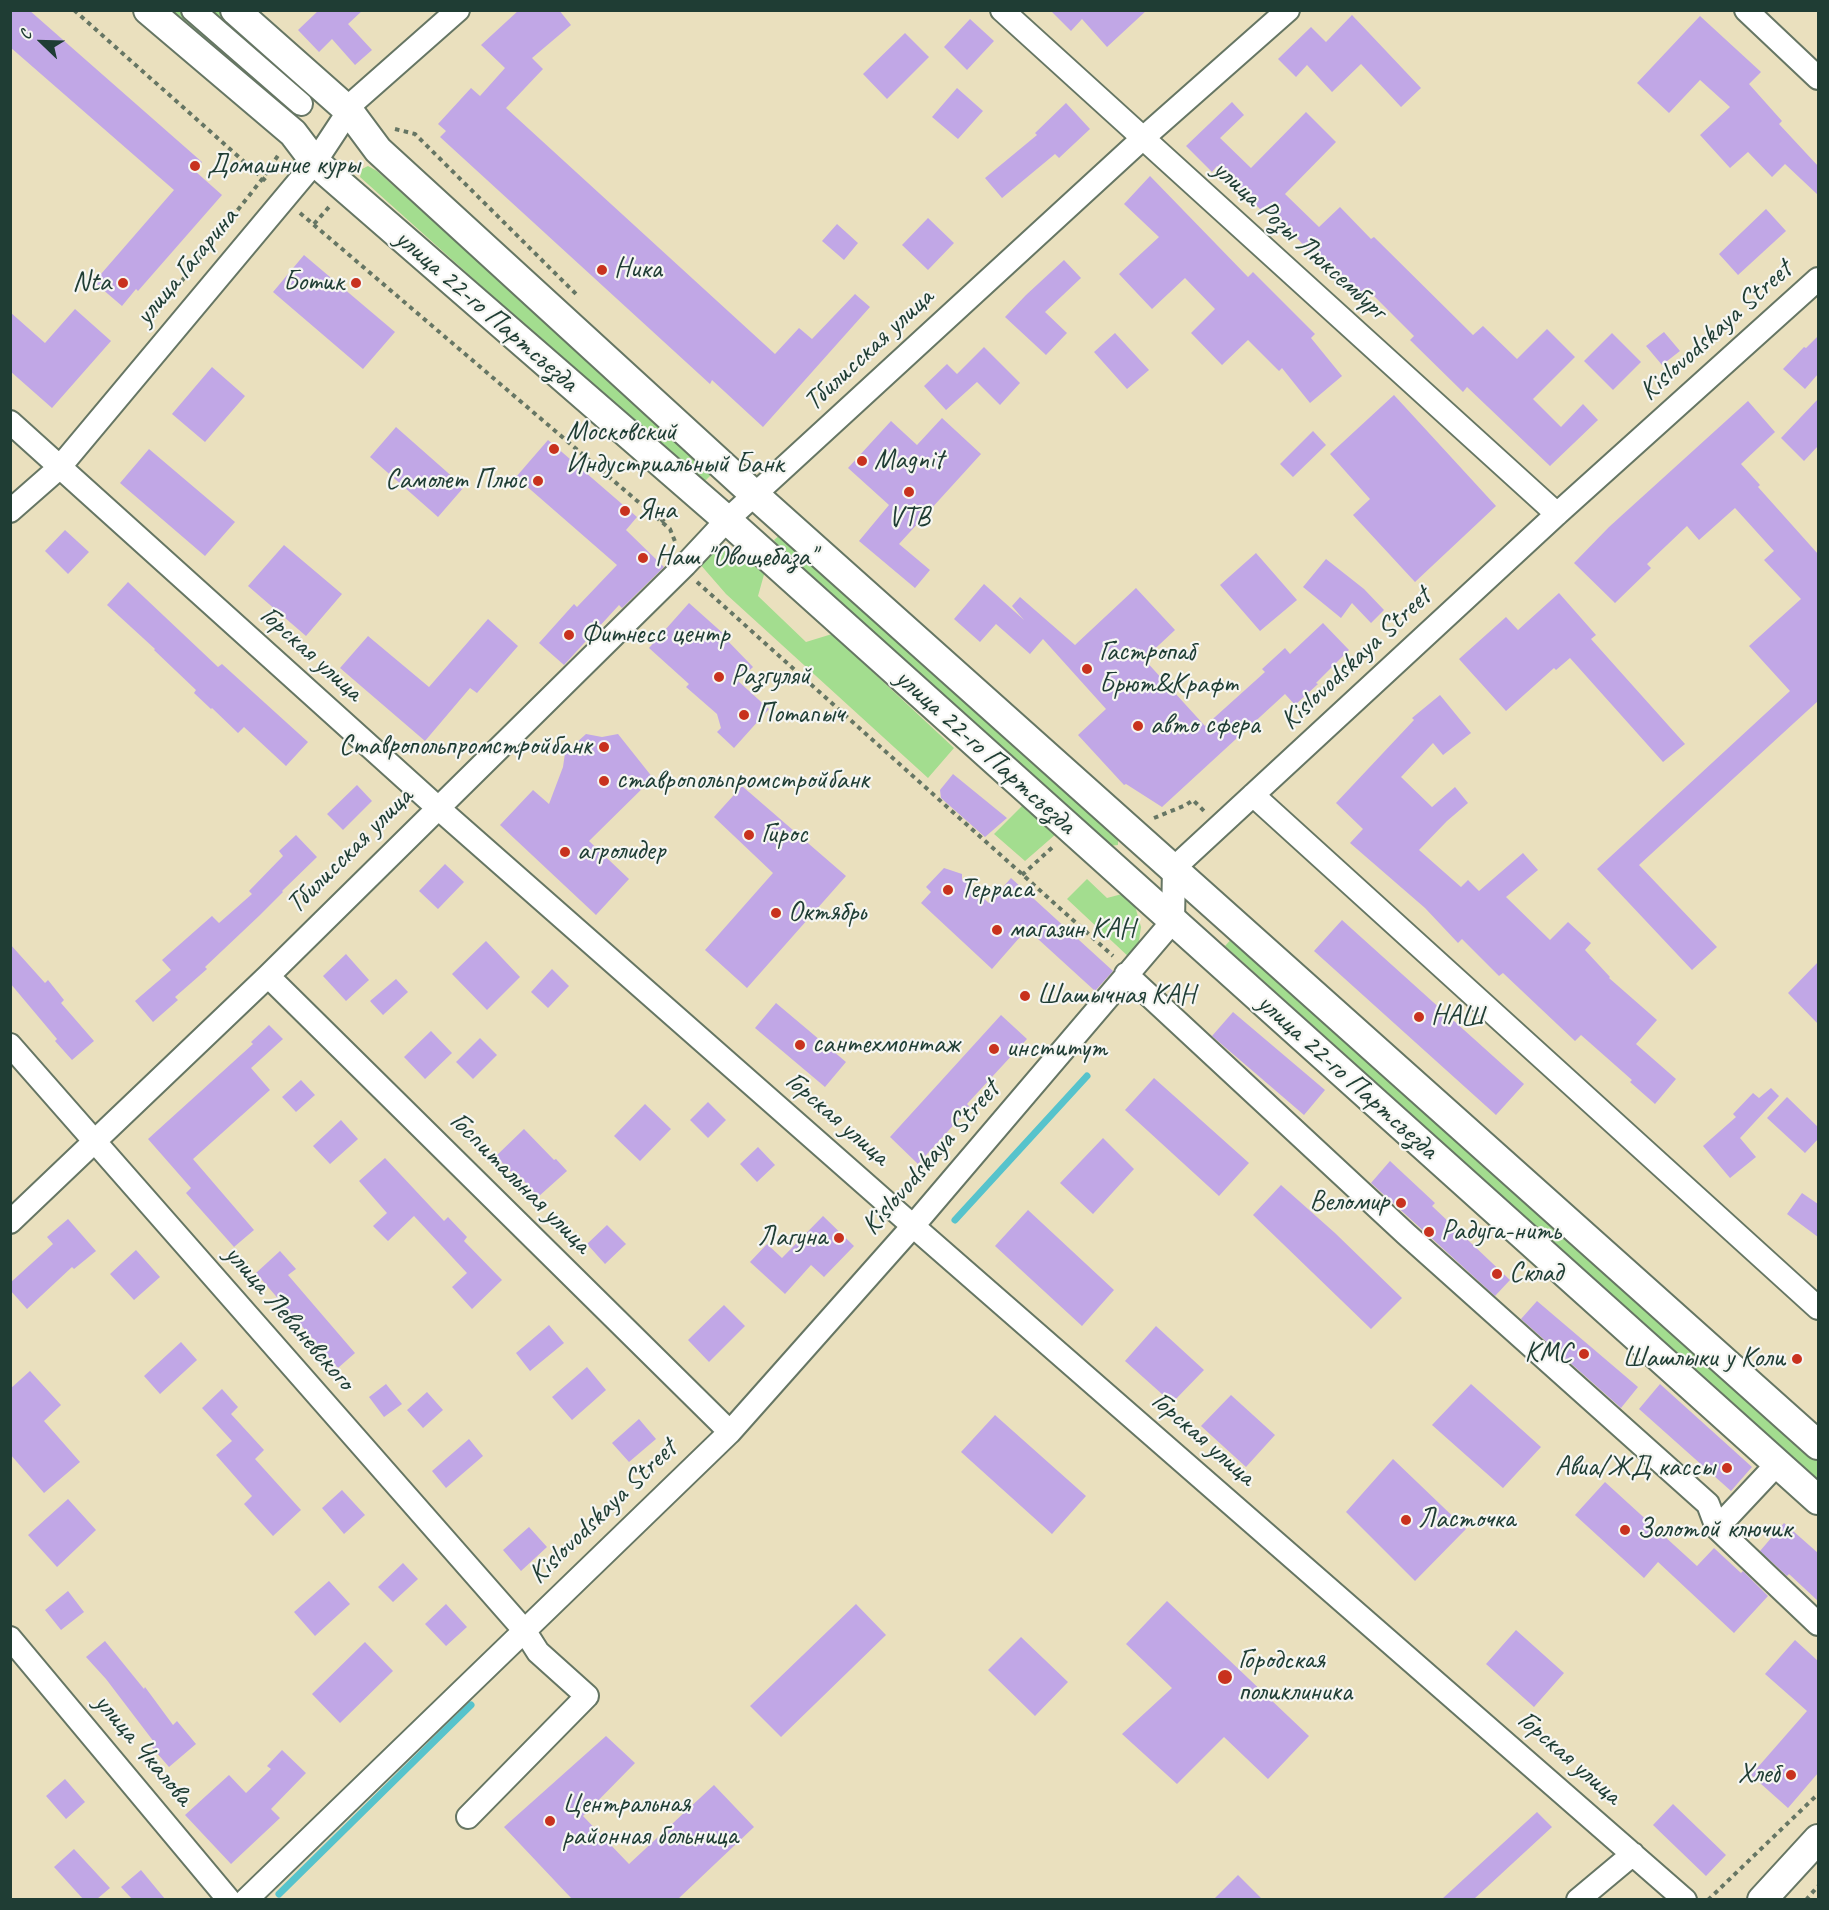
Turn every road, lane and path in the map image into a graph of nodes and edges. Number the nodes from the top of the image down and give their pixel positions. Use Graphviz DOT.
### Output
graph roads {
  1 [pos="74,10"];
  2 [pos="148,10"];
  3 [pos="193,10"];
  4 [pos="235,10"];
  5 [pos="458,10"];
  6 [pos="1002,10"];
  7 [pos="1288,10"];
  8 [pos="1746,10"];
  9 [pos="1818,78"];
  10 [pos="301,104"];
  11 [pos="349,111"];
  12 [pos="390,128"];
  13 [pos="1142,139"];
  14 [pos="315,162"];
  15 [pos="284,199"];
  16 [pos="1818,279"];
  17 [pos="576,294"];
  18 [pos="10,422"];
  19 [pos="59,468"];
  20 [pos="756,495"];
  21 [pos="10,512"];
  22 [pos="1557,514"];
  23 [pos="727,520"];
  24 [pos="685,565"];
  25 [pos="1253,795"];
  26 [pos="437,807"];
  27 [pos="1153,818"];
  28 [pos="1221,825"];
  29 [pos="1174,868"];
  30 [pos="1173,921"];
  31 [pos="268,976"];
  32 [pos="1121,980"];
  33 [pos="10,1045"];
  34 [pos="93,1142"];
  35 [pos="10,1222"];
  36 [pos="913,1226"];
  37 [pos="1818,1308"];
  38 [pos="730,1432"];
  39 [pos="1818,1445"];
  40 [pos="1778,1463"];
  41 [pos="1818,1500"];
  42 [pos="1717,1528"];
  43 [pos="1818,1624"];
  44 [pos="524,1630"];
  45 [pos="10,1638"];
  46 [pos="1818,1794"];
  47 [pos="468,1817"];
  48 [pos="1818,1839"];
  49 [pos="1633,1854"];
  50 [pos="1818,1886"];
  51 [pos="229,1899"];
  52 [pos="246,1899"];
  53 [pos="1578,1899"];
  54 [pos="1685,1899"];
  55 [pos="1708,1899"];
  56 [pos="1762,1899"];
  57 [pos="1806,1899"];
  1 -- 15 [label="path"];
  2 -- 14 [label="main road, улица 22-го Партсъезда"];
  3 -- 10 [label="street"];
  4 -- 11 [label="main road, улица 22-го Партсъезда"];
  5 -- 11 [label="street, улица Гагарина"];
  6 -- 13 [label="street, улица Розы Люксембург"];
  7 -- 13 [label="street, Тбилисская улица"];
  8 -- 9 [label="street"];
  11 -- 14 [label="street, улица Гагарина"];
  11 -- 20 [label="main road, улица 22-го Партсъезда"];
  12 -- 17 [label="path"];
  13 -- 20 [label="street, Тбилисская улица"];
  13 -- 22 [label="street, улица Розы Люксембург"];
  14 -- 15 [label="street, улица Гагарина"];
  14 -- 23 [label="main road, улица 22-го Партсъезда"];
  15 -- 19 [label="street, улица Гагарина"];
  15 -- 24 [label="path"];
  16 -- 22 [label="street, Kislovodskaya Street"];
  18 -- 19 [label="street, Горская улица"];
  19 -- 21 [label="street, улица Гагарина"];
  19 -- 26 [label="street, Горская улица"];
  20 -- 23 [label="street, Тбилисская улица"];
  20 -- 29 [label="main road, улица 22-го Партсъезда"];
  22 -- 25 [label="street, Kislovodskaya Street"];
  23 -- 24 [label="street, Тбилисская улица"];
  23 -- 30 [label="main road, улица 22-го Партсъезда"];
  24 -- 26 [label="street, Тбилисская улица"];
  24 -- 32 [label="path"];
  25 -- 28 [label="street, Kislovodskaya Street"];
  25 -- 37 [label="street"];
  26 -- 31 [label="street, Тбилисская улица"];
  26 -- 36 [label="street, Горская улица"];
  27 -- 28 [label="path"];
  28 -- 29 [label="street, Kislovodskaya Street"];
  29 -- 30 [label="street"];
  29 -- 39 [label="main road, улица 22-го Партсъезда"];
  30 -- 32 [label="street, Kislovodskaya Street"];
  30 -- 40 [label="main road, улица 22-го Партсъезда"];
  31 -- 34 [label="street, Тбилисская улица"];
  31 -- 38 [label="street, Госпитальная улица"];
  32 -- 36 [label="street, Kislovodskaya Street"];
  32 -- 42 [label="street"];
  33 -- 34 [label="street, улица Леваневского"];
  34 -- 35 [label="street, Тбилисская улица"];
  34 -- 44 [label="street, улица Леваневского"];
  36 -- 38 [label="street, Kislovodskaya Street"];
  36 -- 49 [label="street, Горская улица"];
  38 -- 44 [label="street, Kislovodskaya Street"];
  40 -- 41 [label="main road, улица 22-го Партсъезда"];
  40 -- 42 [label="street"];
  42 -- 43 [label="street"];
  44 -- 47 [label="street, улица Леваневского"];
  44 -- 52 [label="street, Kislovodskaya Street"];
  45 -- 51 [label="street, улица Чкалова"];
  46 -- 55 [label="path"];
  48 -- 56 [label="main road"];
  49 -- 53 [label="street"];
  49 -- 54 [label="street, Горская улица"];
  50 -- 57 [label="path"];
}
